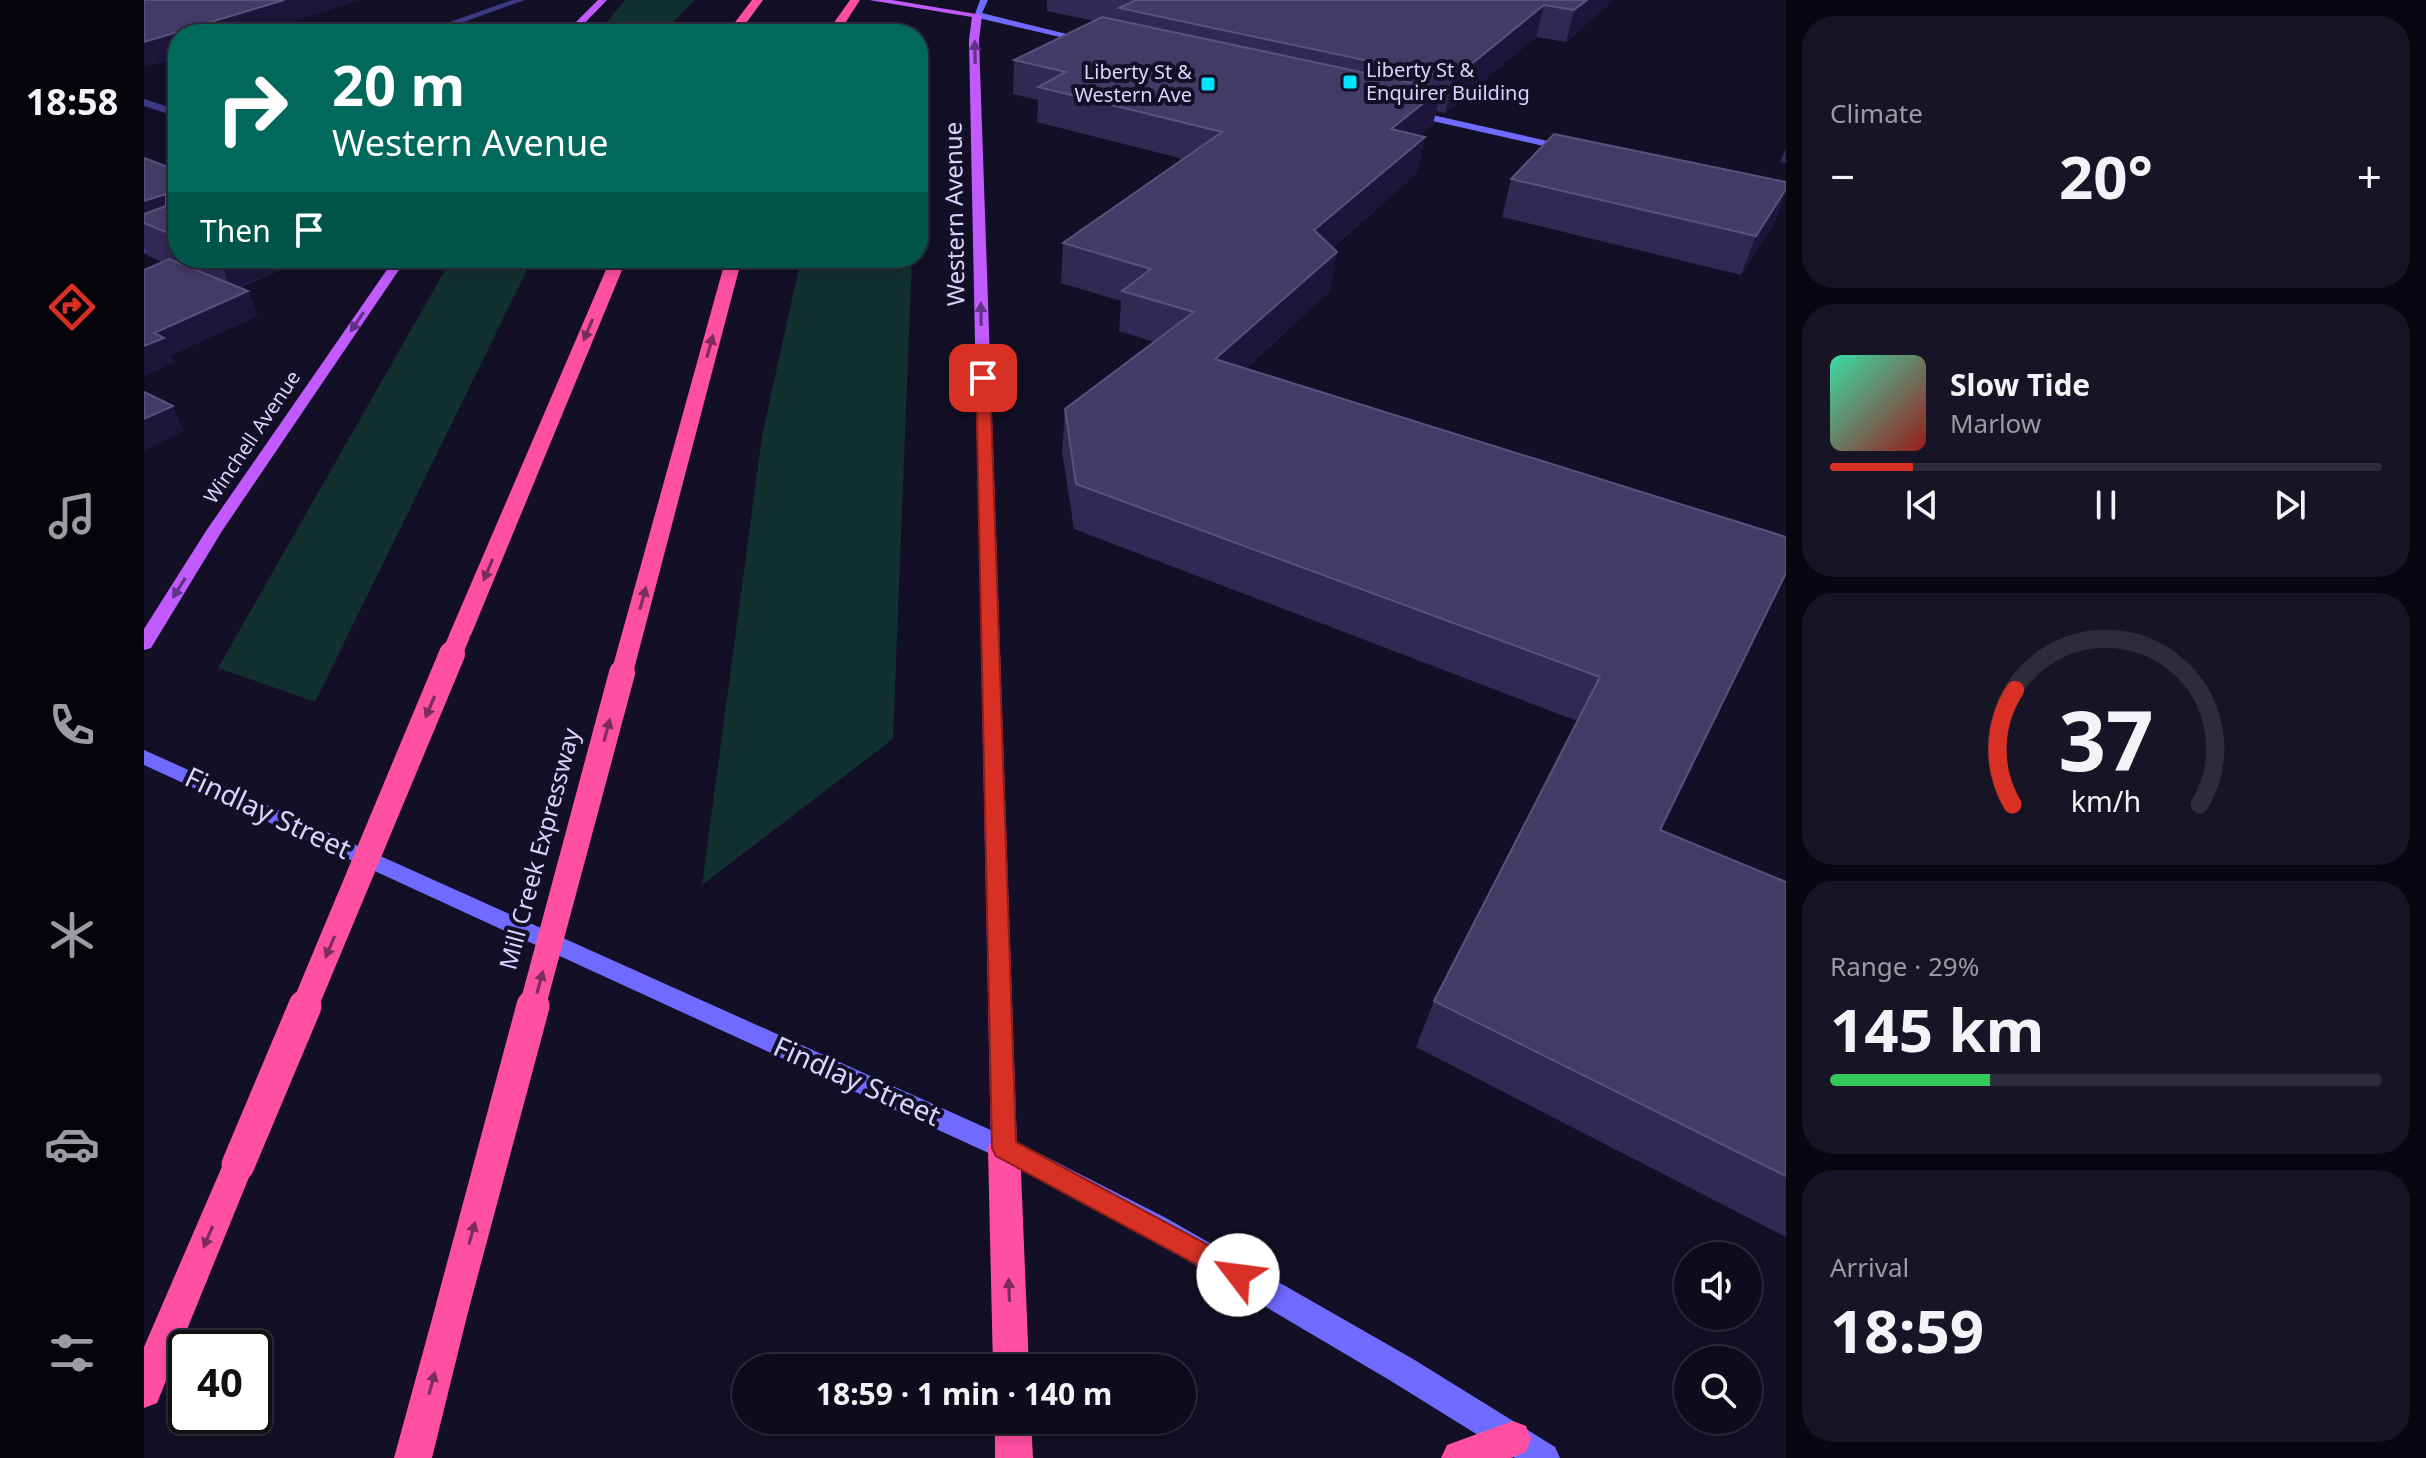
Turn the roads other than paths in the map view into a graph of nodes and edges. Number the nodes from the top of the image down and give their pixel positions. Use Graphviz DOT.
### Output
graph roads {
  1 [pos="521,0"];
  2 [pos="603,0"];
  3 [pos="758,0"];
  4 [pos="855,0"];
  5 [pos="873,0"];
  6 [pos="945,0"];
  7 [pos="980,8"];
  8 [pos="450,24"];
  9 [pos="579,24"];
  10 [pos="740,24"];
  11 [pos="839,24"];
  12 [pos="1095,42"];
  13 [pos="144,102"];
  14 [pos="168,110"];
  15 [pos="1395,110"];
  16 [pos="1582,152"];
  17 [pos="168,241"];
  18 [pos="144,250"];
  19 [pos="394,268"];
  20 [pos="615,268"];
  21 [pos="731,268"];
  22 [pos="144,644"];
  23 [pos="144,757"];
  24 [pos="1004,1148"];
  25 [pos="1011,1354"];
  26 [pos="144,1390"];
  27 [pos="1013,1434"];
  28 [pos="1528,1448"];
  29 [pos="413,1458"];
  30 [pos="1014,1458"];
  31 [pos="1460,1458"];
  1 -- 8 [label="street"];
  2 -- 9 [label="main road"];
  3 -- 10 [label="highway"];
  4 -- 11 [label="highway"];
  5 -- 7 [label="main road"];
  6 -- 7 [label="main road"];
  7 -- 12 [label="street"];
  24 -- 7 [label="main road, Western Avenue, one-way"];
  13 -- 14 [label="street"];
  15 -- 16 [label="street"];
  17 -- 18 [label="street"];
  19 -- 22 [label="main road, Winchell Avenue, one-way"];
  20 -- 26 [label="highway, one-way, bridge"];
  29 -- 21 [label="highway, Mill Creek Expressway, one-way, bridge"];
  23 -- 24 [label="street, Findlay Street"];
  25 -- 24 [label="highway, one-way"];
  24 -- 28 [label="street, Findlay Street"];
  27 -- 30 [label="highway"];
  28 -- 31 [label="highway"];
}
